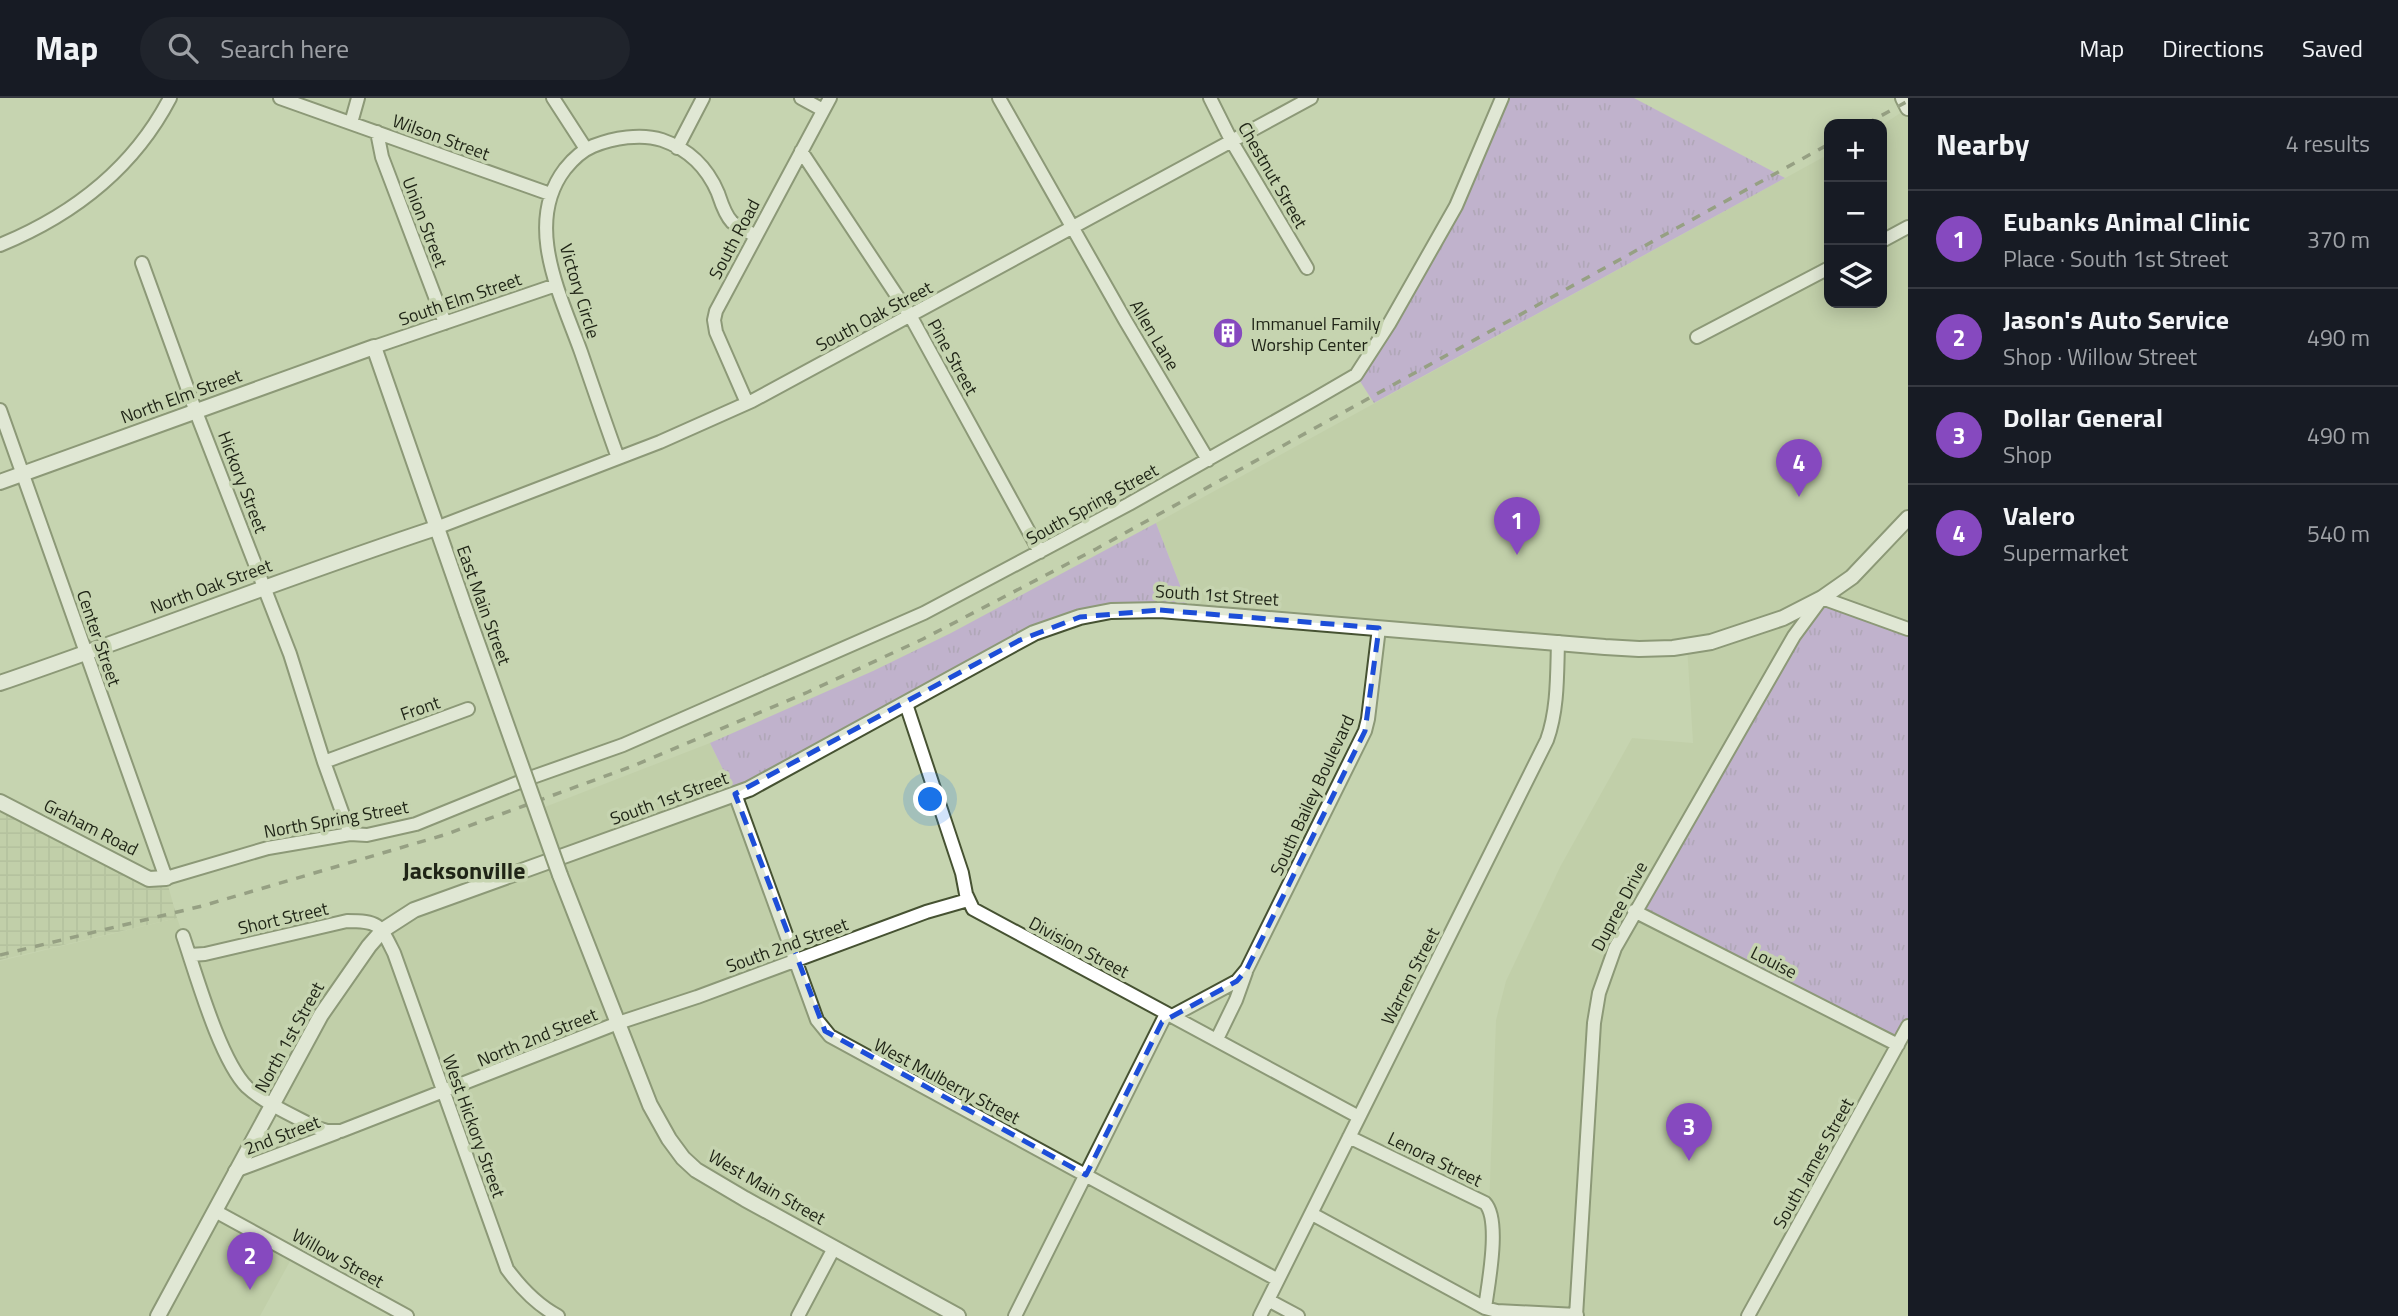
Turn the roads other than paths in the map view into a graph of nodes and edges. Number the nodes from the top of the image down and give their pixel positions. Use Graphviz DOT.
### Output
graph roads {
  1 [pos="170,98"];
  2 [pos="280,98"];
  3 [pos="358,98"];
  4 [pos="553,98"];
  5 [pos="703,98"];
  6 [pos="801,98"];
  7 [pos="830,98"];
  8 [pos="999,98"];
  9 [pos="1210,98"];
  10 [pos="1311,98"];
  11 [pos="1502,98"];
  12 [pos="1903,98"];
  13 [pos="1908,108"];
  14 [pos="823,110"];
  15 [pos="351,123"];
  16 [pos="377,132"];
  17 [pos="1232,142"];
  18 [pos="677,148"];
  19 [pos="586,149"];
  20 [pos="801,150"];
  21 [pos="550,194"];
  22 [pos="1908,227"];
  23 [pos="1072,228"];
  24 [pos="755,236"];
  25 [pos="1887,238"];
  26 [pos="0,244"];
  27 [pos="142,262"];
  28 [pos="1307,268"];
  29 [pos="1824,271"];
  30 [pos="556,285"];
  31 [pos="911,317"];
  32 [pos="444,323"];
  33 [pos="1697,337"];
  34 [pos="374,347"];
  35 [pos="747,403"];
  36 [pos="0,410"];
  37 [pos="197,411"];
  38 [pos="618,457"];
  39 [pos="1208,460"];
  40 [pos="23,474"];
  41 [pos="0,482"];
  42 [pos="1908,518"];
  43 [pos="436,528"];
  44 [pos="1040,552"];
  45 [pos="265,586"];
  46 [pos="1822,598"];
  47 [pos="1379,628"];
  48 [pos="1908,629"];
  49 [pos="1558,642"];
  50 [pos="86,653"];
  51 [pos="0,683"];
  52 [pos="906,704"];
  53 [pos="468,709"];
  54 [pos="324,762"];
  55 [pos="550,773"];
  56 [pos="735,794"];
  57 [pos="0,802"];
  58 [pos="350,834"];
  59 [pos="537,867"];
  60 [pos="560,875"];
  61 [pos="166,878"];
  62 [pos="968,900"];
  63 [pos="1634,911"];
  64 [pos="383,930"];
  65 [pos="183,936"];
  66 [pos="190,955"];
  67 [pos="795,960"];
  68 [pos="1247,969"];
  69 [pos="1170,1015"];
  70 [pos="618,1023"];
  71 [pos="1908,1027"];
  72 [pos="1217,1039"];
  73 [pos="1898,1045"];
  74 [pos="443,1093"];
  75 [pos="274,1104"];
  76 [pos="1359,1117"];
  77 [pos="341,1131"];
  78 [pos="1349,1137"];
  79 [pos="234,1171"];
  80 [pos="1086,1175"];
  81 [pos="215,1211"];
  82 [pos="1312,1214"];
  83 [pos="834,1248"];
  84 [pos="1279,1280"];
  85 [pos="1268,1300"];
  86 [pos="1485,1308"];
  87 [pos="553,1315"];
  88 [pos="1576,1315"];
  89 [pos="158,1316"];
  90 [pos="407,1316"];
  91 [pos="798,1316"];
  92 [pos="958,1316"];
  93 [pos="1015,1316"];
  94 [pos="1260,1316"];
  95 [pos="1297,1316"];
  96 [pos="1748,1316"];
  1 -- 26 [label="street"];
  2 -- 15 [label="street, Wilson Street"];
  3 -- 15 [label="street"];
  4 -- 19 [label="street"];
  5 -- 18 [label="street"];
  6 -- 14 [label="street"];
  7 -- 14 [label="street, South Road"];
  8 -- 23 [label="street, Allen Lane"];
  9 -- 17 [label="street, Chestnut Street"];
  10 -- 17 [label="street, South Oak Street"];
  11 -- 39 [label="street, South Spring Street"];
  12 -- 13 [label="main road"];
  14 -- 20 [label="street, South Road"];
  15 -- 16 [label="street, Wilson Street"];
  16 -- 21 [label="street, Wilson Street"];
  16 -- 32 [label="street, Union Street"];
  17 -- 23 [label="street, South Oak Street"];
  17 -- 28 [label="street, Chestnut Street"];
  18 -- 19 [label="street"];
  18 -- 24 [label="street"];
  19 -- 21 [label="street, Victory Circle"];
  20 -- 24 [label="street, South Road"];
  20 -- 31 [label="street, Pine Street"];
  21 -- 30 [label="street, Victory Circle"];
  22 -- 25 [label="street"];
  23 -- 31 [label="street, South Oak Street"];
  23 -- 39 [label="street, Allen Lane"];
  24 -- 35 [label="street, South Road"];
  27 -- 37 [label="street, Hickory Street"];
  29 -- 33 [label="street"];
  30 -- 32 [label="street, South Elm Street"];
  30 -- 38 [label="street, Victory Circle"];
  31 -- 35 [label="street, South Oak Street"];
  31 -- 44 [label="street, Pine Street"];
  32 -- 34 [label="street, South Elm Street"];
  34 -- 37 [label="main road, North Elm Street"];
  34 -- 43 [label="main road, East Main Street"];
  35 -- 38 [label="street, South Oak Street"];
  36 -- 40 [label="street, Center Street"];
  37 -- 40 [label="main road, North Elm Street"];
  37 -- 45 [label="street, Hickory Street"];
  38 -- 43 [label="street, South Oak Street"];
  39 -- 44 [label="street, South Spring Street"];
  40 -- 41 [label="main road, North Elm Street"];
  40 -- 50 [label="street, Center Street"];
  42 -- 46 [label="main road, South 1st Street"];
  43 -- 45 [label="main road, North Oak Street"];
  43 -- 60 [label="main road, East Main Street, bridge"];
  44 -- 55 [label="street, South Spring Street"];
  45 -- 50 [label="main road, North Oak Street"];
  45 -- 54 [label="street, Hickory Street"];
  46 -- 48 [label="street"];
  46 -- 49 [label="main road, South 1st Street"];
  46 -- 63 [label="street, Dupree Drive"];
  47 -- 49 [label="main road, South 1st Street"];
  47 -- 52 [label="main road, South 1st Street"];
  47 -- 68 [label="street, South Bailey Boulevard"];
  49 -- 76 [label="street, Warren Street"];
  50 -- 51 [label="main road, North Oak Street"];
  50 -- 61 [label="street, Center Street"];
  52 -- 56 [label="main road, South 1st Street"];
  52 -- 62 [label="street"];
  53 -- 54 [label="street, Front"];
  54 -- 58 [label="street, Hickory Street"];
  55 -- 58 [label="street, North Spring Street"];
  56 -- 59 [label="main road, South 1st Street"];
  56 -- 67 [label="street, West Mulberry Street"];
  57 -- 61 [label="main road, Graham Road"];
  58 -- 61 [label="street, North Spring Street"];
  59 -- 64 [label="main road, North 1st Street"];
  60 -- 70 [label="main road, West Main Street"];
  62 -- 67 [label="street, South 2nd Street"];
  62 -- 69 [label="street, Division Street"];
  63 -- 73 [label="street, Louise"];
  63 -- 88 [label="street, Dupree Drive"];
  64 -- 66 [label="street, Short Street"];
  64 -- 74 [label="street, West Hickory Street"];
  64 -- 75 [label="main road, North 1st Street"];
  65 -- 66 [label="street"];
  66 -- 75 [label="street"];
  67 -- 70 [label="street, South 2nd Street"];
  67 -- 80 [label="street, West Mulberry Street"];
  68 -- 69 [label="street, South Bailey Boulevard"];
  68 -- 72 [label="street, South Bailey Boulevard"];
  69 -- 72 [label="street, Division Street"];
  69 -- 80 [label="street"];
  70 -- 74 [label="street, North 2nd Street"];
  70 -- 83 [label="main road, West Main Street"];
  71 -- 73 [label="street, South James Street"];
  72 -- 76 [label="street, Division Street"];
  73 -- 96 [label="street, South James Street"];
  74 -- 77 [label="street, North 2nd Street"];
  74 -- 87 [label="street, West Hickory Street"];
  75 -- 77 [label="street"];
  75 -- 79 [label="main road, North 1st Street"];
  76 -- 78 [label="street, Warren Street"];
  77 -- 79 [label="street, 2nd Street"];
  78 -- 82 [label="street, Warren Street"];
  78 -- 86 [label="street, Lenora Street"];
  79 -- 81 [label="main road, North 1st Street"];
  80 -- 84 [label="street, West Mulberry Street"];
  80 -- 93 [label="street"];
  81 -- 89 [label="main road, North 1st Street"];
  81 -- 90 [label="street, Willow Street"];
  82 -- 84 [label="street, Warren Street"];
  82 -- 86 [label="street"];
  83 -- 91 [label="street"];
  83 -- 92 [label="main road, West Main Street"];
  84 -- 85 [label="street, Warren Street"];
  85 -- 94 [label="street, Warren Street"];
  85 -- 95 [label="street"];
  86 -- 88 [label="street"];
}
